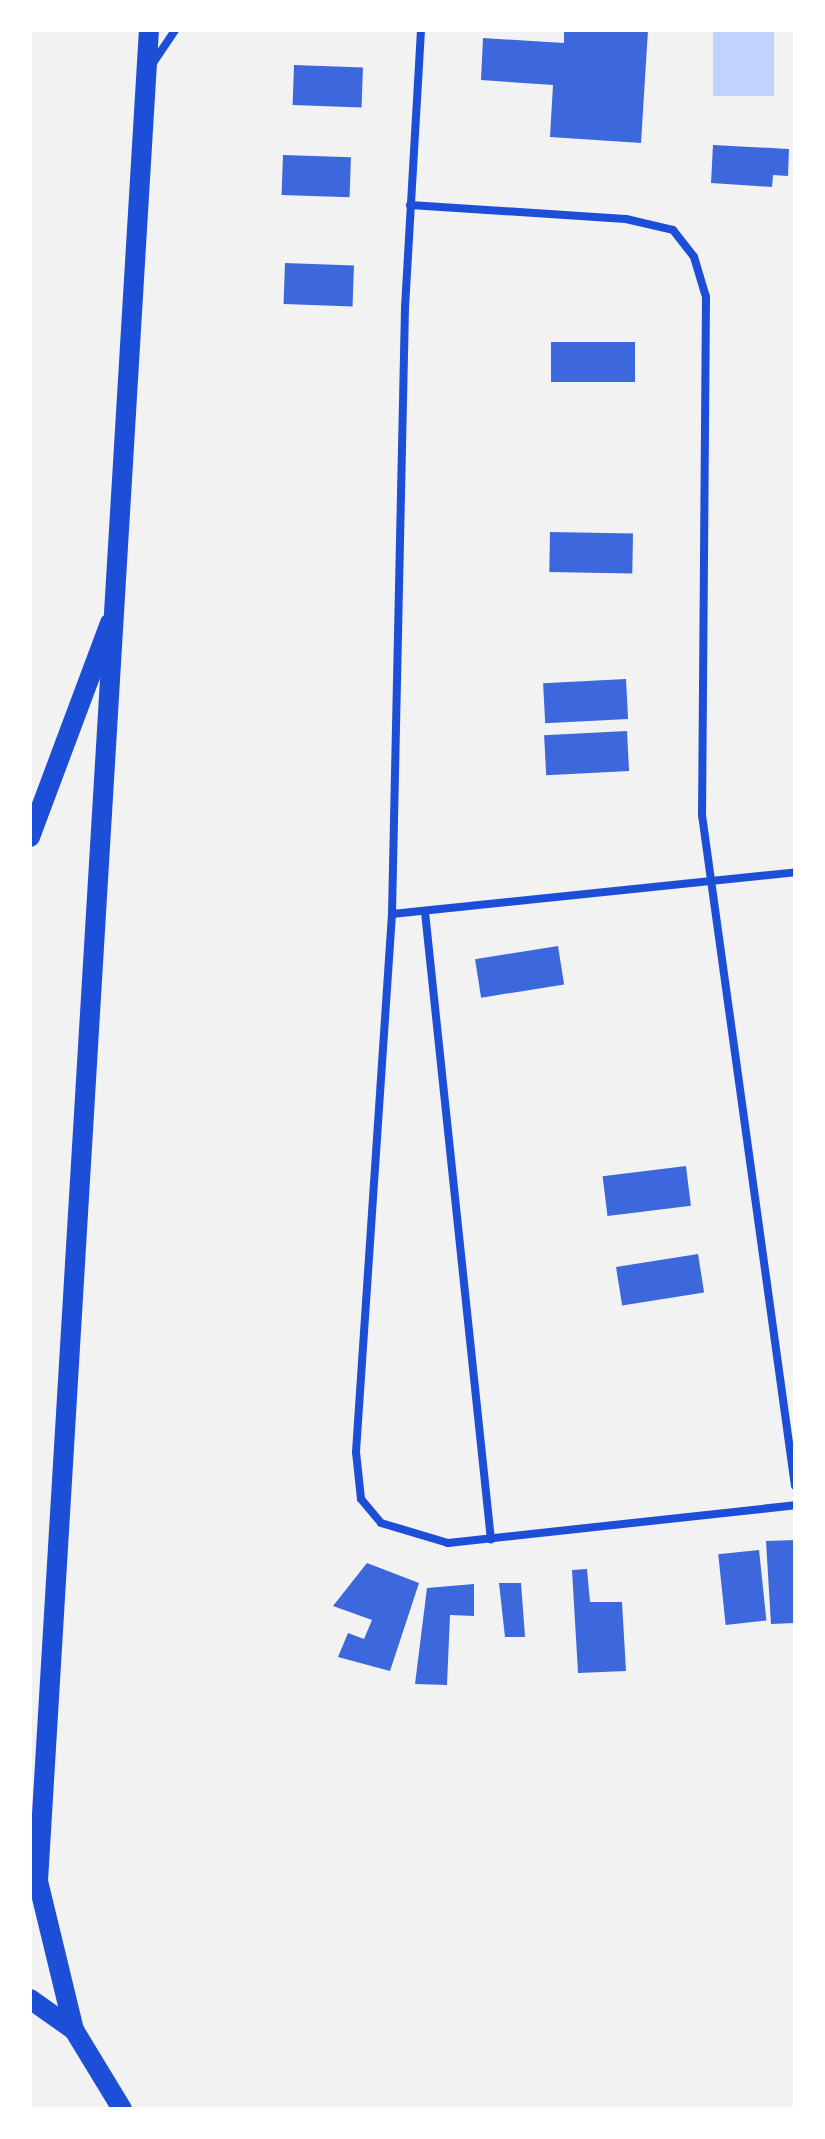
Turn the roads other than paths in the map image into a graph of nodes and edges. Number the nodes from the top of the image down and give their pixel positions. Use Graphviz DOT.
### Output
graph roads {
  1 [pos="149,30"];
  2 [pos="175,30"];
  3 [pos="421,30"];
  4 [pos="146,74"];
  5 [pos="410,205"];
  6 [pos="118,605"];
  7 [pos="30,837"];
  8 [pos="795,872"];
  9 [pos="711,881"];
  10 [pos="425,912"];
  11 [pos="392,914"];
  12 [pos="795,1486"];
  13 [pos="795,1505"];
  14 [pos="491,1540"];
  15 [pos="30,1999"];
  16 [pos="74,2030"];
  17 [pos="122,2109"];
  1 -- 4 [label="main road"];
  2 -- 4 [label="street"];
  3 -- 5 [label="street"];
  4 -- 6 [label="main road"];
  5 -- 9 [label="street"];
  5 -- 11 [label="street"];
  6 -- 7 [label="main road"];
  6 -- 16 [label="main road"];
  8 -- 9 [label="street"];
  9 -- 10 [label="street"];
  9 -- 12 [label="street"];
  10 -- 11 [label="street"];
  10 -- 14 [label="street"];
  11 -- 14 [label="street"];
  13 -- 14 [label="street"];
  15 -- 16 [label="main road"];
  16 -- 17 [label="main road"];
}
